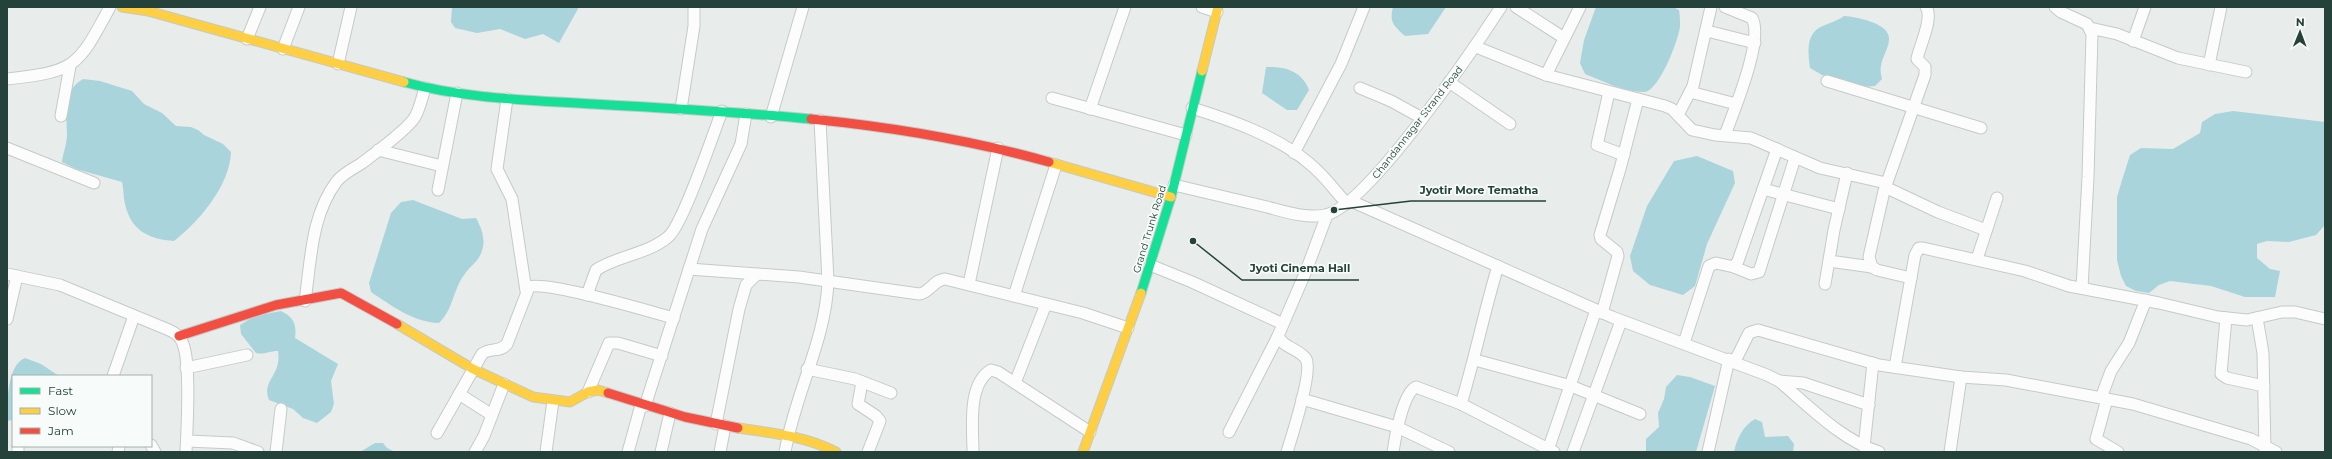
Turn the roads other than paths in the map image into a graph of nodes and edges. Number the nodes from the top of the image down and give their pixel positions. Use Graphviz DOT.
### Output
graph roads {
  1 [pos="110,7"];
  2 [pos="122,7"];
  3 [pos="260,7"];
  4 [pos="299,7"];
  5 [pos="351,7"];
  6 [pos="694,7"];
  7 [pos="803,7"];
  8 [pos="1125,7"];
  9 [pos="1202,7"];
  10 [pos="1364,7"];
  11 [pos="1501,7"];
  12 [pos="1516,7"];
  13 [pos="1711,7"];
  14 [pos="1725,7"];
  15 [pos="1926,7"];
  16 [pos="2055,7"];
  17 [pos="2145,7"];
  18 [pos="2221,7"];
  19 [pos="1579,8"];
  20 [pos="149,9"];
  21 [pos="1217,10"];
  22 [pos="2090,28"];
  23 [pos="1707,31"];
  24 [pos="1564,38"];
  25 [pos="247,39"];
  26 [pos="2133,41"];
  27 [pos="1755,44"];
  28 [pos="1476,47"];
  29 [pos="283,49"];
  30 [pos="338,64"];
  31 [pos="2209,65"];
  32 [pos="70,66"];
  33 [pos="2246,72"];
  34 [pos="1546,75"];
  35 [pos="7,80"];
  36 [pos="1827,81"];
  37 [pos="1450,82"];
  38 [pos="425,88"];
  39 [pos="1360,88"];
  40 [pos="1609,92"];
  41 [pos="1690,92"];
  42 [pos="457,93"];
  43 [pos="1052,98"];
  44 [pos="507,99"];
  45 [pos="1638,99"];
  46 [pos="1736,104"];
  47 [pos="1192,108"];
  48 [pos="1914,108"];
  49 [pos="681,109"];
  50 [pos="1090,109"];
  51 [pos="722,111"];
  52 [pos="746,114"];
  53 [pos="1678,115"];
  54 [pos="62,116"];
  55 [pos="771,117"];
  56 [pos="1422,118"];
  57 [pos="820,120"];
  58 [pos="1510,124"];
  59 [pos="1981,128"];
  60 [pos="1186,135"];
  61 [pos="1726,135"];
  62 [pos="7,148"];
  63 [pos="998,148"];
  64 [pos="1776,149"];
  65 [pos="378,150"];
  66 [pos="1294,153"];
  67 [pos="1624,155"];
  68 [pos="1795,158"];
  69 [pos="1056,165"];
  70 [pos="442,166"];
  71 [pos="1847,173"];
  72 [pos="94,183"];
  73 [pos="1174,185"];
  74 [pos="1886,185"];
  75 [pos="1762,189"];
  76 [pos="438,190"];
  77 [pos="1783,195"];
  78 [pos="1171,197"];
  79 [pos="1996,198"];
  80 [pos="1349,203"];
  81 [pos="1839,209"];
  82 [pos="1327,215"];
  83 [pos="1986,230"];
  84 [pos="1977,259"];
  85 [pos="1829,261"];
  86 [pos="1150,265"];
  87 [pos="1498,266"];
  88 [pos="1734,267"];
  89 [pos="1872,267"];
  90 [pos="689,269"];
  91 [pos="757,274"];
  92 [pos="12,275"];
  93 [pos="1911,278"];
  94 [pos="828,281"];
  95 [pos="969,284"];
  96 [pos="1825,284"];
  97 [pos="2082,288"];
  98 [pos="526,291"];
  99 [pos="587,295"];
  100 [pos="1014,296"];
  101 [pos="2146,300"];
  102 [pos="306,301"];
  103 [pos="1046,304"];
  104 [pos="1599,312"];
  105 [pos="134,316"];
  106 [pos="674,318"];
  107 [pos="2226,318"];
  108 [pos="2257,318"];
  109 [pos="7,319"];
  110 [pos="2325,319"];
  111 [pos="1621,321"];
  112 [pos="1283,324"];
  113 [pos="1128,328"];
  114 [pos="179,336"];
  115 [pos="1278,336"];
  116 [pos="1684,343"];
  117 [pos="247,355"];
  118 [pos="662,356"];
  119 [pos="1475,360"];
  120 [pos="1732,360"];
  121 [pos="1873,363"];
  122 [pos="1895,367"];
  123 [pos="186,368"];
  124 [pos="473,369"];
  125 [pos="807,369"];
  126 [pos="113,375"];
  127 [pos="1961,377"];
  128 [pos="1779,381"];
  129 [pos="862,382"];
  130 [pos="1015,383"];
  131 [pos="504,384"];
  132 [pos="1571,386"];
  133 [pos="2264,386"];
  134 [pos="588,392"];
  135 [pos="891,393"];
  136 [pos="459,394"];
  137 [pos="1594,396"];
  138 [pos="2104,398"];
  139 [pos="1302,399"];
  140 [pos="553,401"];
  141 [pos="1461,404"];
  142 [pos="1869,405"];
  143 [pos="643,406"];
  144 [pos="281,409"];
  145 [pos="670,413"];
  146 [pos="1640,414"];
  147 [pos="492,415"];
  148 [pos="720,425"];
  149 [pos="1397,427"];
  150 [pos="1090,432"];
  151 [pos="1229,432"];
  152 [pos="437,433"];
  153 [pos="788,436"];
  154 [pos="186,446"];
  155 [pos="1864,447"];
  156 [pos="2265,449"];
  157 [pos="279,451"];
  158 [pos="1551,451"];
  159 [pos="258,452"];
  160 [pos="475,452"];
  161 [pos="546,452"];
  162 [pos="628,452"];
  163 [pos="661,452"];
  164 [pos="720,452"];
  165 [pos="785,452"];
  166 [pos="836,452"];
  167 [pos="868,452"];
  168 [pos="973,452"];
  169 [pos="1083,452"];
  170 [pos="1287,452"];
  171 [pos="1393,452"];
  172 [pos="1449,452"];
  173 [pos="1573,452"];
  174 [pos="1708,452"];
  175 [pos="1879,452"];
  176 [pos="1950,452"];
  177 [pos="2118,452"];
  178 [pos="2276,452"];
  1 -- 32 [label="street"];
  2 -- 20 [label="street"];
  3 -- 25 [label="street"];
  4 -- 29 [label="street"];
  5 -- 30 [label="street"];
  6 -- 49 [label="street"];
  7 -- 55 [label="street"];
  8 -- 50 [label="street"];
  9 -- 21 [label="street"];
  10 -- 66 [label="street"];
  11 -- 28 [label="street, Chandannagar Strand Road"];
  12 -- 24 [label="street"];
  13 -- 23 [label="street"];
  14 -- 27 [label="street"];
  15 -- 48 [label="street"];
  16 -- 22 [label="street"];
  17 -- 26 [label="street"];
  18 -- 31 [label="street"];
  19 -- 24 [label="street"];
  20 -- 25 [label="street"];
  21 -- 47 [label="street, Grand Trunk Road"];
  22 -- 26 [label="street"];
  22 -- 97 [label="street"];
  23 -- 27 [label="street"];
  23 -- 41 [label="street"];
  24 -- 34 [label="street"];
  25 -- 29 [label="street"];
  26 -- 31 [label="street"];
  27 -- 46 [label="street"];
  28 -- 34 [label="street"];
  28 -- 37 [label="street, Chandannagar Strand Road"];
  29 -- 30 [label="street"];
  30 -- 38 [label="street"];
  31 -- 33 [label="street"];
  32 -- 35 [label="street"];
  32 -- 54 [label="street"];
  34 -- 40 [label="street"];
  36 -- 48 [label="street"];
  37 -- 56 [label="street, Chandannagar Strand Road"];
  37 -- 58 [label="street"];
  38 -- 42 [label="street"];
  38 -- 65 [label="street"];
  39 -- 56 [label="street"];
  40 -- 45 [label="street"];
  40 -- 67 [label="street"];
  41 -- 46 [label="street"];
  41 -- 53 [label="street"];
  42 -- 44 [label="street"];
  42 -- 70 [label="street"];
  43 -- 50 [label="street"];
  44 -- 49 [label="street"];
  44 -- 98 [label="street"];
  45 -- 53 [label="street"];
  45 -- 67 [label="street"];
  46 -- 61 [label="street"];
  47 -- 60 [label="street, Grand Trunk Road"];
  47 -- 66 [label="street"];
  48 -- 59 [label="street"];
  48 -- 74 [label="street"];
  49 -- 51 [label="street"];
  50 -- 60 [label="street"];
  51 -- 52 [label="street"];
  51 -- 99 [label="street"];
  52 -- 55 [label="street"];
  52 -- 90 [label="street"];
  53 -- 61 [label="street"];
  55 -- 57 [label="street"];
  56 -- 80 [label="street, Chandannagar Strand Road"];
  57 -- 63 [label="street"];
  57 -- 94 [label="street"];
  60 -- 73 [label="street, Grand Trunk Road"];
  61 -- 64 [label="street"];
  62 -- 72 [label="street"];
  63 -- 69 [label="street"];
  63 -- 95 [label="street"];
  64 -- 68 [label="street"];
  64 -- 75 [label="street"];
  65 -- 70 [label="street"];
  65 -- 102 [label="street"];
  66 -- 80 [label="street"];
  67 -- 104 [label="street"];
  68 -- 71 [label="street"];
  68 -- 77 [label="street"];
  69 -- 78 [label="street"];
  69 -- 100 [label="street"];
  70 -- 76 [label="street"];
  71 -- 74 [label="street"];
  71 -- 81 [label="street"];
  73 -- 78 [label="street, Grand Trunk Road"];
  73 -- 82 [label="street, Chandannagar Strand Road"];
  74 -- 83 [label="street"];
  74 -- 89 [label="street"];
  75 -- 77 [label="street"];
  75 -- 88 [label="street"];
  77 -- 81 [label="street"];
  77 -- 88 [label="street"];
  78 -- 86 [label="street, Grand Trunk Road"];
  79 -- 83 [label="street"];
  80 -- 82 [label="street, Chandannagar Strand Road"];
  80 -- 87 [label="street"];
  81 -- 85 [label="street"];
  82 -- 112 [label="street"];
  83 -- 84 [label="street"];
  84 -- 93 [label="street"];
  84 -- 97 [label="street"];
  85 -- 89 [label="street"];
  85 -- 96 [label="street"];
  86 -- 112 [label="street"];
  86 -- 113 [label="street, Grand Trunk Road"];
  87 -- 104 [label="street"];
  87 -- 119 [label="street"];
  88 -- 116 [label="street"];
  89 -- 93 [label="street"];
  90 -- 91 [label="street"];
  90 -- 106 [label="street"];
  91 -- 94 [label="street"];
  91 -- 148 [label="street"];
  92 -- 105 [label="street"];
  92 -- 109 [label="street"];
  93 -- 122 [label="street"];
  94 -- 95 [label="street"];
  94 -- 125 [label="street"];
  95 -- 100 [label="street"];
  97 -- 101 [label="street"];
  98 -- 99 [label="street"];
  98 -- 124 [label="street"];
  99 -- 106 [label="street"];
  100 -- 103 [label="street"];
  101 -- 107 [label="street"];
  101 -- 138 [label="street"];
  102 -- 114 [label="street"];
  102 -- 124 [label="street"];
  103 -- 113 [label="street"];
  103 -- 130 [label="street"];
  104 -- 111 [label="street"];
  104 -- 132 [label="street"];
  105 -- 114 [label="street"];
  105 -- 126 [label="street"];
  106 -- 118 [label="street"];
  107 -- 108 [label="street"];
  107 -- 133 [label="street"];
  108 -- 110 [label="street"];
  108 -- 133 [label="street"];
  111 -- 116 [label="street"];
  111 -- 137 [label="street"];
  112 -- 115 [label="street"];
  113 -- 150 [label="street, Grand Trunk Road"];
  114 -- 123 [label="street"];
  115 -- 139 [label="street"];
  115 -- 151 [label="street"];
  116 -- 120 [label="street"];
  117 -- 123 [label="street"];
  118 -- 134 [label="street"];
  118 -- 143 [label="street"];
  119 -- 132 [label="street"];
  119 -- 141 [label="street"];
  120 -- 121 [label="street"];
  120 -- 128 [label="street"];
  120 -- 174 [label="street"];
  121 -- 122 [label="street"];
  121 -- 142 [label="street"];
  122 -- 127 [label="street"];
  123 -- 154 [label="street"];
  124 -- 131 [label="street"];
  124 -- 136 [label="street"];
  125 -- 129 [label="street"];
  125 -- 153 [label="street"];
  127 -- 138 [label="street"];
  127 -- 176 [label="street"];
  128 -- 142 [label="street"];
  128 -- 155 [label="street"];
  129 -- 135 [label="street"];
  129 -- 167 [label="street"];
  130 -- 150 [label="street"];
  130 -- 168 [label="street"];
  131 -- 140 [label="street"];
  131 -- 147 [label="street"];
  132 -- 137 [label="street"];
  132 -- 158 [label="street"];
  133 -- 156 [label="street"];
  134 -- 140 [label="street"];
  134 -- 143 [label="street"];
  136 -- 147 [label="street"];
  136 -- 152 [label="street"];
  137 -- 146 [label="street"];
  137 -- 173 [label="street"];
  138 -- 156 [label="street"];
  138 -- 177 [label="street"];
  139 -- 149 [label="street"];
  139 -- 170 [label="street"];
  140 -- 161 [label="street"];
  141 -- 149 [label="street"];
  141 -- 158 [label="street"];
  142 -- 155 [label="street"];
  143 -- 145 [label="street"];
  143 -- 162 [label="street"];
  144 -- 157 [label="street"];
  145 -- 148 [label="street"];
  145 -- 163 [label="street"];
  147 -- 160 [label="street"];
  148 -- 153 [label="street"];
  148 -- 164 [label="street"];
  149 -- 171 [label="street"];
  149 -- 172 [label="street"];
  150 -- 169 [label="street, Grand Trunk Road"];
  153 -- 165 [label="street"];
  153 -- 166 [label="street"];
  154 -- 159 [label="street"];
  155 -- 175 [label="street"];
  156 -- 178 [label="street"];
}
